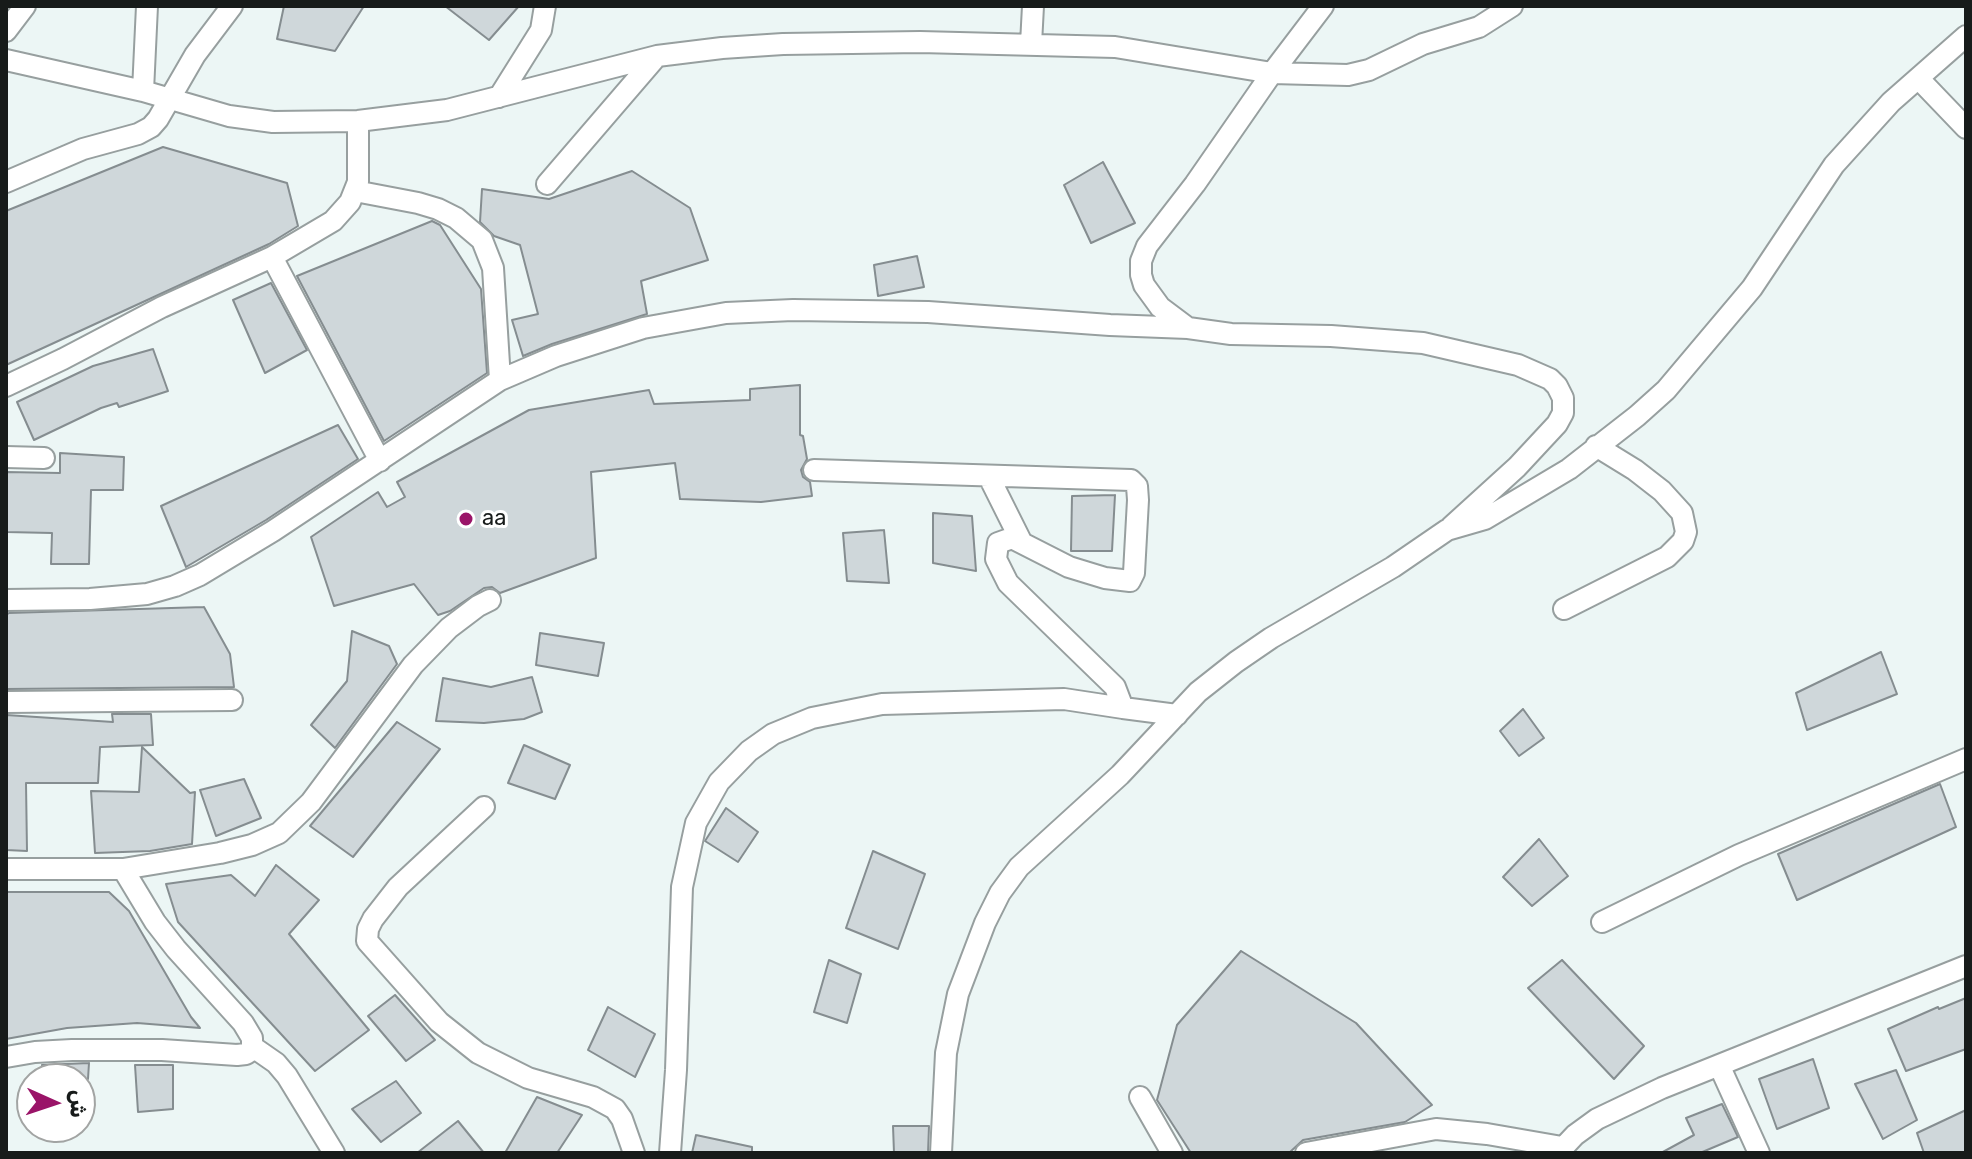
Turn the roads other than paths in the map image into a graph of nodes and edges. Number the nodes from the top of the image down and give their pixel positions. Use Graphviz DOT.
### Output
graph roads {
  1 [pos="25,6"];
  2 [pos="147,6"];
  3 [pos="232,6"];
  4 [pos="545,6"];
  5 [pos="1033,6"];
  6 [pos="1323,6"];
  7 [pos="1512,6"];
  8 [pos="6,31"];
  9 [pos="1966,36"];
  10 [pos="1031,44"];
  11 [pos="657,56"];
  12 [pos="6,60"];
  13 [pos="1272,73"];
  14 [pos="1919,79"];
  15 [pos="143,91"];
  16 [pos="499,97"];
  17 [pos="170,99"];
  18 [pos="358,121"];
  19 [pos="1966,128"];
  20 [pos="6,182"];
  21 [pos="547,184"];
  22 [pos="355,191"];
  23 [pos="272,257"];
  24 [pos="1188,328"];
  25 [pos="500,380"];
  26 [pos="6,386"];
  27 [pos="1596,446"];
  28 [pos="6,457"];
  29 [pos="44,458"];
  30 [pos="380,461"];
  31 [pos="814,470"];
  32 [pos="989,477"];
  33 [pos="1447,530"];
  34 [pos="1021,541"];
  35 [pos="6,600"];
  36 [pos="490,600"];
  37 [pos="1564,609"];
  38 [pos="232,700"];
  39 [pos="6,702"];
  40 [pos="1123,708"];
  41 [pos="1177,715"];
  42 [pos="1966,759"];
  43 [pos="484,807"];
  44 [pos="6,869"];
  45 [pos="123,869"];
  46 [pos="1602,922"];
  47 [pos="1966,966"];
  48 [pos="253,1047"];
  49 [pos="6,1057"];
  50 [pos="1719,1065"];
  51 [pos="1140,1097"];
  52 [pos="1560,1150"];
  53 [pos="334,1153"];
  54 [pos="634,1153"];
  55 [pos="670,1153"];
  56 [pos="941,1153"];
  57 [pos="1172,1153"];
  58 [pos="1306,1153"];
  59 [pos="1759,1153"];
  1 -- 8 [label="street"];
  2 -- 15 [label="street"];
  3 -- 17 [label="street"];
  4 -- 16 [label="street"];
  5 -- 10 [label="street"];
  6 -- 13 [label="street"];
  7 -- 13 [label="street"];
  9 -- 14 [label="street"];
  10 -- 11 [label="street"];
  10 -- 13 [label="street"];
  11 -- 16 [label="street"];
  11 -- 21 [label="street"];
  12 -- 15 [label="street"];
  13 -- 24 [label="street"];
  14 -- 19 [label="street"];
  14 -- 27 [label="street"];
  15 -- 17 [label="street"];
  16 -- 18 [label="street"];
  17 -- 18 [label="street"];
  17 -- 20 [label="street"];
  18 -- 22 [label="street"];
  22 -- 23 [label="street"];
  22 -- 25 [label="street"];
  23 -- 26 [label="street"];
  23 -- 30 [label="street"];
  24 -- 25 [label="street"];
  24 -- 33 [label="street"];
  25 -- 30 [label="street"];
  27 -- 33 [label="street"];
  27 -- 37 [label="street"];
  28 -- 29 [label="street"];
  30 -- 35 [label="street"];
  31 -- 32 [label="street"];
  32 -- 34 [label="street"];
  32 -- 34 [label="street"];
  33 -- 41 [label="street"];
  34 -- 40 [label="street"];
  36 -- 45 [label="street"];
  38 -- 39 [label="street"];
  40 -- 41 [label="street"];
  40 -- 55 [label="street"];
  41 -- 56 [label="street"];
  42 -- 46 [label="street"];
  43 -- 54 [label="street"];
  44 -- 45 [label="street"];
  45 -- 48 [label="street"];
  47 -- 50 [label="street"];
  48 -- 49 [label="street"];
  48 -- 53 [label="street"];
  50 -- 52 [label="street"];
  50 -- 59 [label="street"];
  51 -- 57 [label="street"];
  52 -- 58 [label="street"];
}
